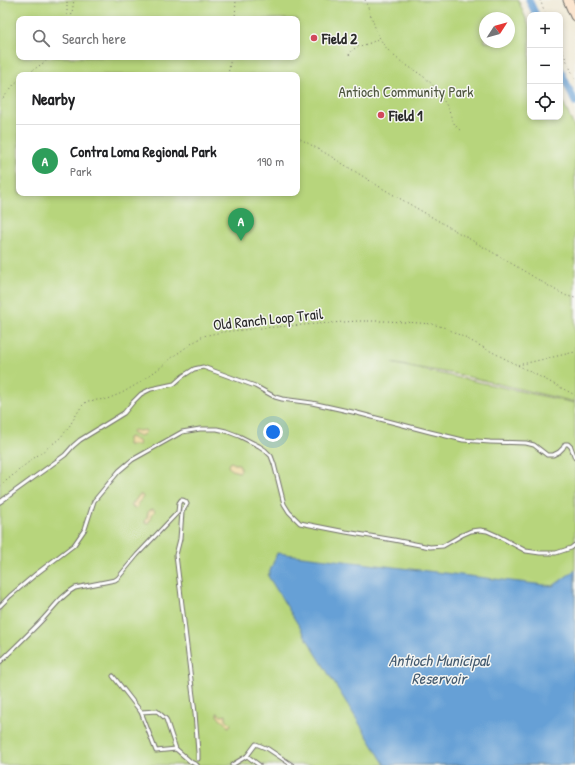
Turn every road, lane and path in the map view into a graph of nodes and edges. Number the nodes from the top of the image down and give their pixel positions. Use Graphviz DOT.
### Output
graph roads {
  1 [pos="67,0"];
  2 [pos="74,0"];
  3 [pos="236,0"];
  4 [pos="365,0"];
  5 [pos="540,0"];
  6 [pos="568,0"];
  7 [pos="545,12"];
  8 [pos="67,16"];
  9 [pos="71,16"];
  10 [pos="235,16"];
  11 [pos="575,16"];
  12 [pos="379,38"];
  13 [pos="561,48"];
  14 [pos="349,55"];
  15 [pos="47,60"];
  16 [pos="230,60"];
  17 [pos="30,72"];
  18 [pos="228,72"];
  19 [pos="575,79"];
  20 [pos="16,82"];
  21 [pos="0,101"];
  22 [pos="460,130"];
  23 [pos="300,139"];
  24 [pos="575,298"];
  25 [pos="575,352"];
  26 [pos="518,366"];
  27 [pos="575,395"];
  28 [pos="575,458"];
  29 [pos="0,486"];
  30 [pos="0,502"];
  31 [pos="575,545"];
  32 [pos="0,606"];
  33 [pos="0,662"];
  34 [pos="113,676"];
  35 [pos="140,712"];
  36 [pos="176,749"];
  37 [pos="247,756"];
  38 [pos="198,759"];
  39 [pos="197,765"];
  40 [pos="232,765"];
  41 [pos="259,765"];
  42 [pos="292,765"];
  1 -- 8 [label="path"];
  2 -- 9 [label="path"];
  3 -- 10 [label="path"];
  4 -- 12 [label="path"];
  5 -- 7 [label="path"];
  6 -- 11 [label="main road"];
  12 -- 14 [label="path"];
  12 -- 22 [label="path"];
  13 -- 19 [label="path"];
  15 -- 17 [label="path"];
  16 -- 18 [label="path"];
  20 -- 21 [label="path"];
  23 -- 24 [label="path"];
  25 -- 26 [label="path"];
  26 -- 27 [label="path, Old Ranch Loop Trail"];
  26 -- 29 [label="path, Old Ranch Loop Trail"];
  28 -- 30 [label="lane"];
  31 -- 32 [label="lane"];
  33 -- 38 [label="lane"];
  34 -- 35 [label="lane"];
  35 -- 36 [label="lane"];
  35 -- 36 [label="lane"];
  36 -- 39 [label="lane"];
  37 -- 40 [label="lane"];
  37 -- 41 [label="lane"];
  37 -- 42 [label="lane"];
}
